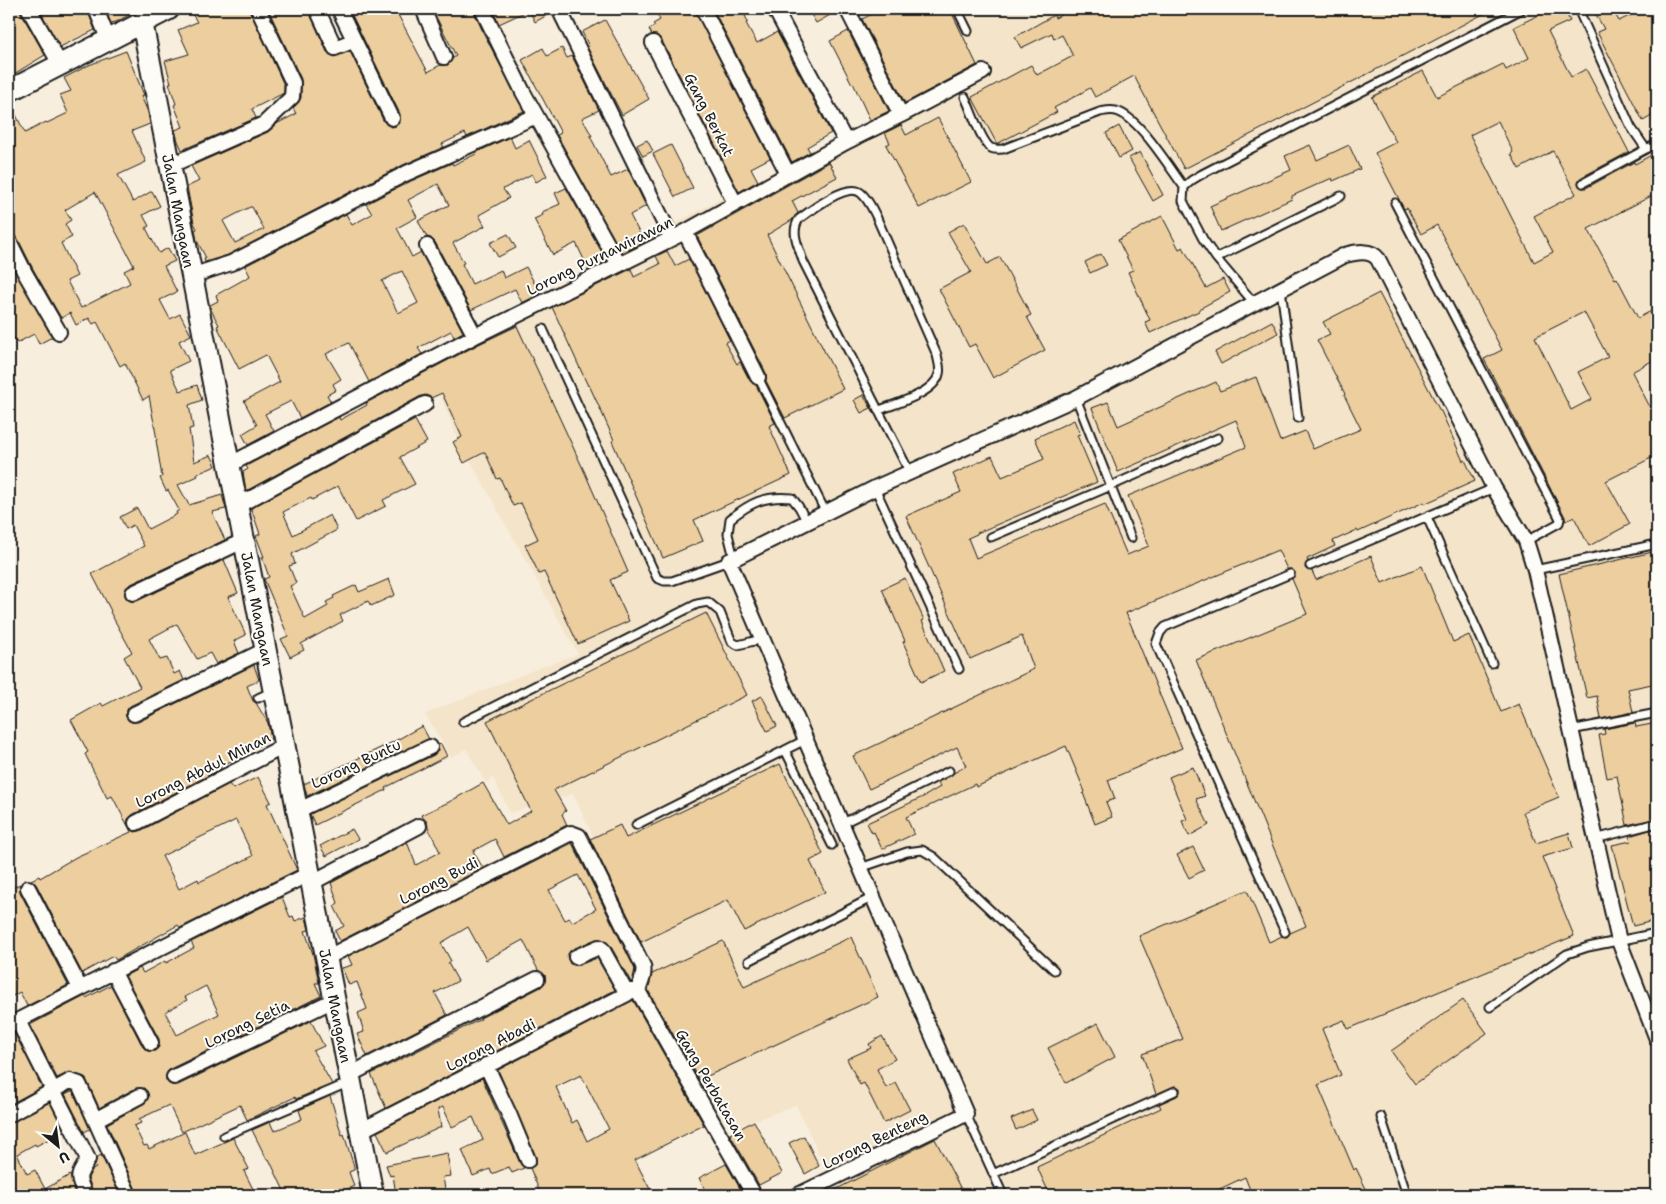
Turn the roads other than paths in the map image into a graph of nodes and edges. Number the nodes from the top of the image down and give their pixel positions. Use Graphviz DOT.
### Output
graph roads {
  1 [pos="29,9"];
  2 [pos="96,9"];
  3 [pos="169,9"];
  4 [pos="258,9"];
  5 [pos="317,9"];
  6 [pos="339,9"];
  7 [pos="423,9"];
  8 [pos="482,9"];
  9 [pos="559,9"];
  10 [pos="702,9"];
  11 [pos="847,9"];
  12 [pos="957,9"];
  13 [pos="1522,9"];
  14 [pos="1578,9"];
  15 [pos="776,11"];
  16 [pos="142,22"];
  17 [pos="968,31"];
  18 [pos="108,39"];
  19 [pos="355,43"];
  20 [pos="653,43"];
  21 [pos="444,57"];
  22 [pos="60,64"];
  23 [pos="983,72"];
  24 [pos="9,91"];
  25 [pos="966,97"];
  26 [pos="901,115"];
  27 [pos="536,116"];
  28 [pos="392,118"];
  29 [pos="846,142"];
  30 [pos="1657,144"];
  31 [pos="1646,149"];
  32 [pos="169,166"];
  33 [pos="788,174"];
  34 [pos="1583,183"];
  35 [pos="1184,187"];
  36 [pos="1341,196"];
  37 [pos="735,203"];
  38 [pos="1395,203"];
  39 [pos="685,232"];
  40 [pos="672,239"];
  41 [pos="9,240"];
  42 [pos="427,246"];
  43 [pos="1216,258"];
  44 [pos="618,265"];
  45 [pos="191,276"];
  46 [pos="1281,289"];
  47 [pos="1254,303"];
  48 [pos="544,328"];
  49 [pos="59,332"];
  50 [pos="475,336"];
  51 [pos="758,377"];
  52 [pos="1076,398"];
  53 [pos="425,404"];
  54 [pos="879,410"];
  55 [pos="1298,418"];
  56 [pos="1218,438"];
  57 [pos="228,465"];
  58 [pos="910,473"];
  59 [pos="1111,486"];
  60 [pos="875,488"];
  61 [pos="1494,488"];
  62 [pos="237,506"];
  63 [pos="826,513"];
  64 [pos="1427,517"];
  65 [pos="807,522"];
  66 [pos="991,537"];
  67 [pos="1131,538"];
  68 [pos="243,540"];
  69 [pos="1526,541"];
  70 [pos="1657,544"];
  71 [pos="731,560"];
  72 [pos="1310,566"];
  73 [pos="1535,570"];
  74 [pos="1290,574"];
  75 [pos="133,593"];
  76 [pos="762,639"];
  77 [pos="265,650"];
  78 [pos="1492,663"];
  79 [pos="959,669"];
  80 [pos="1657,713"];
  81 [pos="134,714"];
  82 [pos="463,722"];
  83 [pos="1570,730"];
  84 [pos="805,740"];
  85 [pos="284,746"];
  86 [pos="430,747"];
  87 [pos="785,750"];
  88 [pos="949,771"];
  89 [pos="297,810"];
  90 [pos="136,822"];
  91 [pos="1657,823"];
  92 [pos="842,824"];
  93 [pos="636,825"];
  94 [pos="419,826"];
  95 [pos="1595,839"];
  96 [pos="832,845"];
  97 [pos="860,868"];
  98 [pos="310,879"];
  99 [pos="28,888"];
  100 [pos="873,897"];
  101 [pos="1285,932"];
  102 [pos="1657,933"];
  103 [pos="1619,941"];
  104 [pos="576,957"];
  105 [pos="326,958"];
  106 [pos="749,961"];
  107 [pos="1054,970"];
  108 [pos="113,971"];
  109 [pos="538,979"];
  110 [pos="80,988"];
  111 [pos="632,992"];
  112 [pos="334,1000"];
  113 [pos="1490,1007"];
  114 [pos="13,1023"];
  115 [pos="1657,1039"];
  116 [pos="151,1043"];
  117 [pos="486,1065"];
  118 [pos="174,1077"];
  119 [pos="350,1078"];
  120 [pos="53,1090"];
  121 [pos="1175,1091"];
  122 [pos="140,1096"];
  123 [pos="966,1114"];
  124 [pos="9,1115"];
  125 [pos="1381,1117"];
  126 [pos="97,1124"];
  127 [pos="360,1131"];
  128 [pos="224,1136"];
  129 [pos="88,1159"];
  130 [pos="528,1160"];
  131 [pos="993,1174"];
  132 [pos="84,1195"];
  133 [pos="129,1195"];
  134 [pos="373,1195"];
  135 [pos="754,1195"];
  136 [pos="798,1195"];
  137 [pos="1003,1195"];
  138 [pos="1407,1195"];
  1 -- 22 [label="street"];
  2 -- 18 [label="street"];
  3 -- 16 [label="street"];
  4 -- 32 [label="street"];
  5 -- 19 [label="street"];
  6 -- 19 [label="street"];
  7 -- 21 [label="street"];
  8 -- 27 [label="street"];
  9 -- 40 [label="street"];
  10 -- 33 [label="street"];
  11 -- 26 [label="street"];
  12 -- 17 [label="lane"];
  13 -- 35 [label="lane"];
  14 -- 31 [label="lane"];
  15 -- 29 [label="street"];
  16 -- 18 [label="street"];
  16 -- 32 [label="street, Jalan Mangaan"];
  18 -- 22 [label="street"];
  19 -- 28 [label="street"];
  20 -- 37 [label="street, Gang Berkat"];
  22 -- 24 [label="street"];
  23 -- 26 [label="street, Lorong Purnawirawan"];
  25 -- 35 [label="lane"];
  26 -- 29 [label="street, Lorong Purnawirawan"];
  27 -- 44 [label="street"];
  27 -- 45 [label="street"];
  29 -- 33 [label="street, Lorong Purnawirawan"];
  30 -- 31 [label="lane"];
  31 -- 34 [label="lane"];
  32 -- 45 [label="street, Jalan Mangaan"];
  33 -- 37 [label="street, Lorong Purnawirawan"];
  35 -- 43 [label="lane"];
  36 -- 43 [label="lane"];
  37 -- 39 [label="street, Lorong Purnawirawan"];
  38 -- 69 [label="lane"];
  39 -- 40 [label="street, Lorong Purnawirawan"];
  39 -- 51 [label="street"];
  40 -- 44 [label="street, Lorong Purnawirawan"];
  41 -- 49 [label="street"];
  42 -- 50 [label="street"];
  43 -- 47 [label="lane"];
  44 -- 50 [label="street, Lorong Purnawirawan"];
  45 -- 57 [label="street, Jalan Mangaan"];
  46 -- 47 [label="street"];
  46 -- 55 [label="lane"];
  46 -- 61 [label="street"];
  47 -- 52 [label="street"];
  48 -- 71 [label="lane"];
  50 -- 57 [label="street, Lorong Purnawirawan"];
  51 -- 63 [label="lane"];
  52 -- 58 [label="street"];
  52 -- 59 [label="lane"];
  53 -- 62 [label="street"];
  54 -- 54 [label="lane"];
  54 -- 58 [label="lane"];
  56 -- 59 [label="lane"];
  57 -- 62 [label="street, Jalan Mangaan"];
  58 -- 60 [label="street"];
  59 -- 66 [label="lane"];
  59 -- 67 [label="lane"];
  60 -- 63 [label="street"];
  60 -- 79 [label="lane"];
  61 -- 64 [label="lane"];
  61 -- 69 [label="street"];
  62 -- 68 [label="street, Jalan Mangaan"];
  63 -- 65 [label="street"];
  64 -- 72 [label="lane"];
  64 -- 78 [label="lane"];
  65 -- 71 [label="street"];
  65 -- 71 [label="lane"];
  68 -- 75 [label="street"];
  68 -- 77 [label="street, Jalan Mangaan"];
  69 -- 73 [label="street"];
  70 -- 73 [label="lane"];
  71 -- 76 [label="street"];
  73 -- 83 [label="street"];
  74 -- 101 [label="lane"];
  76 -- 82 [label="lane"];
  76 -- 84 [label="street"];
  77 -- 81 [label="street"];
  77 -- 85 [label="street, Jalan Mangaan"];
  80 -- 83 [label="lane"];
  83 -- 95 [label="street"];
  84 -- 87 [label="lane"];
  84 -- 92 [label="street"];
  85 -- 89 [label="street, Jalan Mangaan"];
  85 -- 90 [label="street, Lorong Abdul Minan"];
  86 -- 89 [label="street, Lorong Buntu"];
  87 -- 93 [label="lane"];
  87 -- 96 [label="lane"];
  88 -- 92 [label="lane"];
  89 -- 98 [label="street, Jalan Mangaan"];
  91 -- 95 [label="lane"];
  92 -- 97 [label="street"];
  94 -- 98 [label="street"];
  95 -- 103 [label="street"];
  97 -- 100 [label="street"];
  97 -- 107 [label="lane"];
  98 -- 105 [label="street, Jalan Mangaan"];
  98 -- 108 [label="street"];
  99 -- 110 [label="street"];
  100 -- 106 [label="lane"];
  100 -- 123 [label="street"];
  102 -- 103 [label="lane"];
  103 -- 113 [label="lane"];
  103 -- 115 [label="street"];
  104 -- 111 [label="street, Gang Perbatasan"];
  105 -- 111 [label="street, Lorong Budi"];
  105 -- 112 [label="street, Jalan Mangaan"];
  108 -- 110 [label="street"];
  108 -- 116 [label="street"];
  109 -- 119 [label="street"];
  110 -- 114 [label="street"];
  111 -- 117 [label="street, Lorong Abadi"];
  111 -- 135 [label="street, Gang Perbatasan"];
  112 -- 118 [label="street, Lorong Setia"];
  112 -- 119 [label="street, Jalan Mangaan"];
  114 -- 120 [label="street"];
  117 -- 127 [label="street, Lorong Abadi"];
  117 -- 130 [label="street"];
  119 -- 127 [label="street, Jalan Mangaan"];
  119 -- 128 [label="lane"];
  120 -- 124 [label="street"];
  120 -- 126 [label="street"];
  120 -- 129 [label="street"];
  121 -- 131 [label="lane"];
  122 -- 126 [label="street"];
  123 -- 131 [label="lane"];
  123 -- 136 [label="street, Lorong Benteng"];
  125 -- 138 [label="lane"];
  126 -- 129 [label="street"];
  126 -- 133 [label="street"];
  127 -- 134 [label="street, Jalan Mangaan"];
  129 -- 132 [label="street"];
  131 -- 137 [label="lane"];
}
